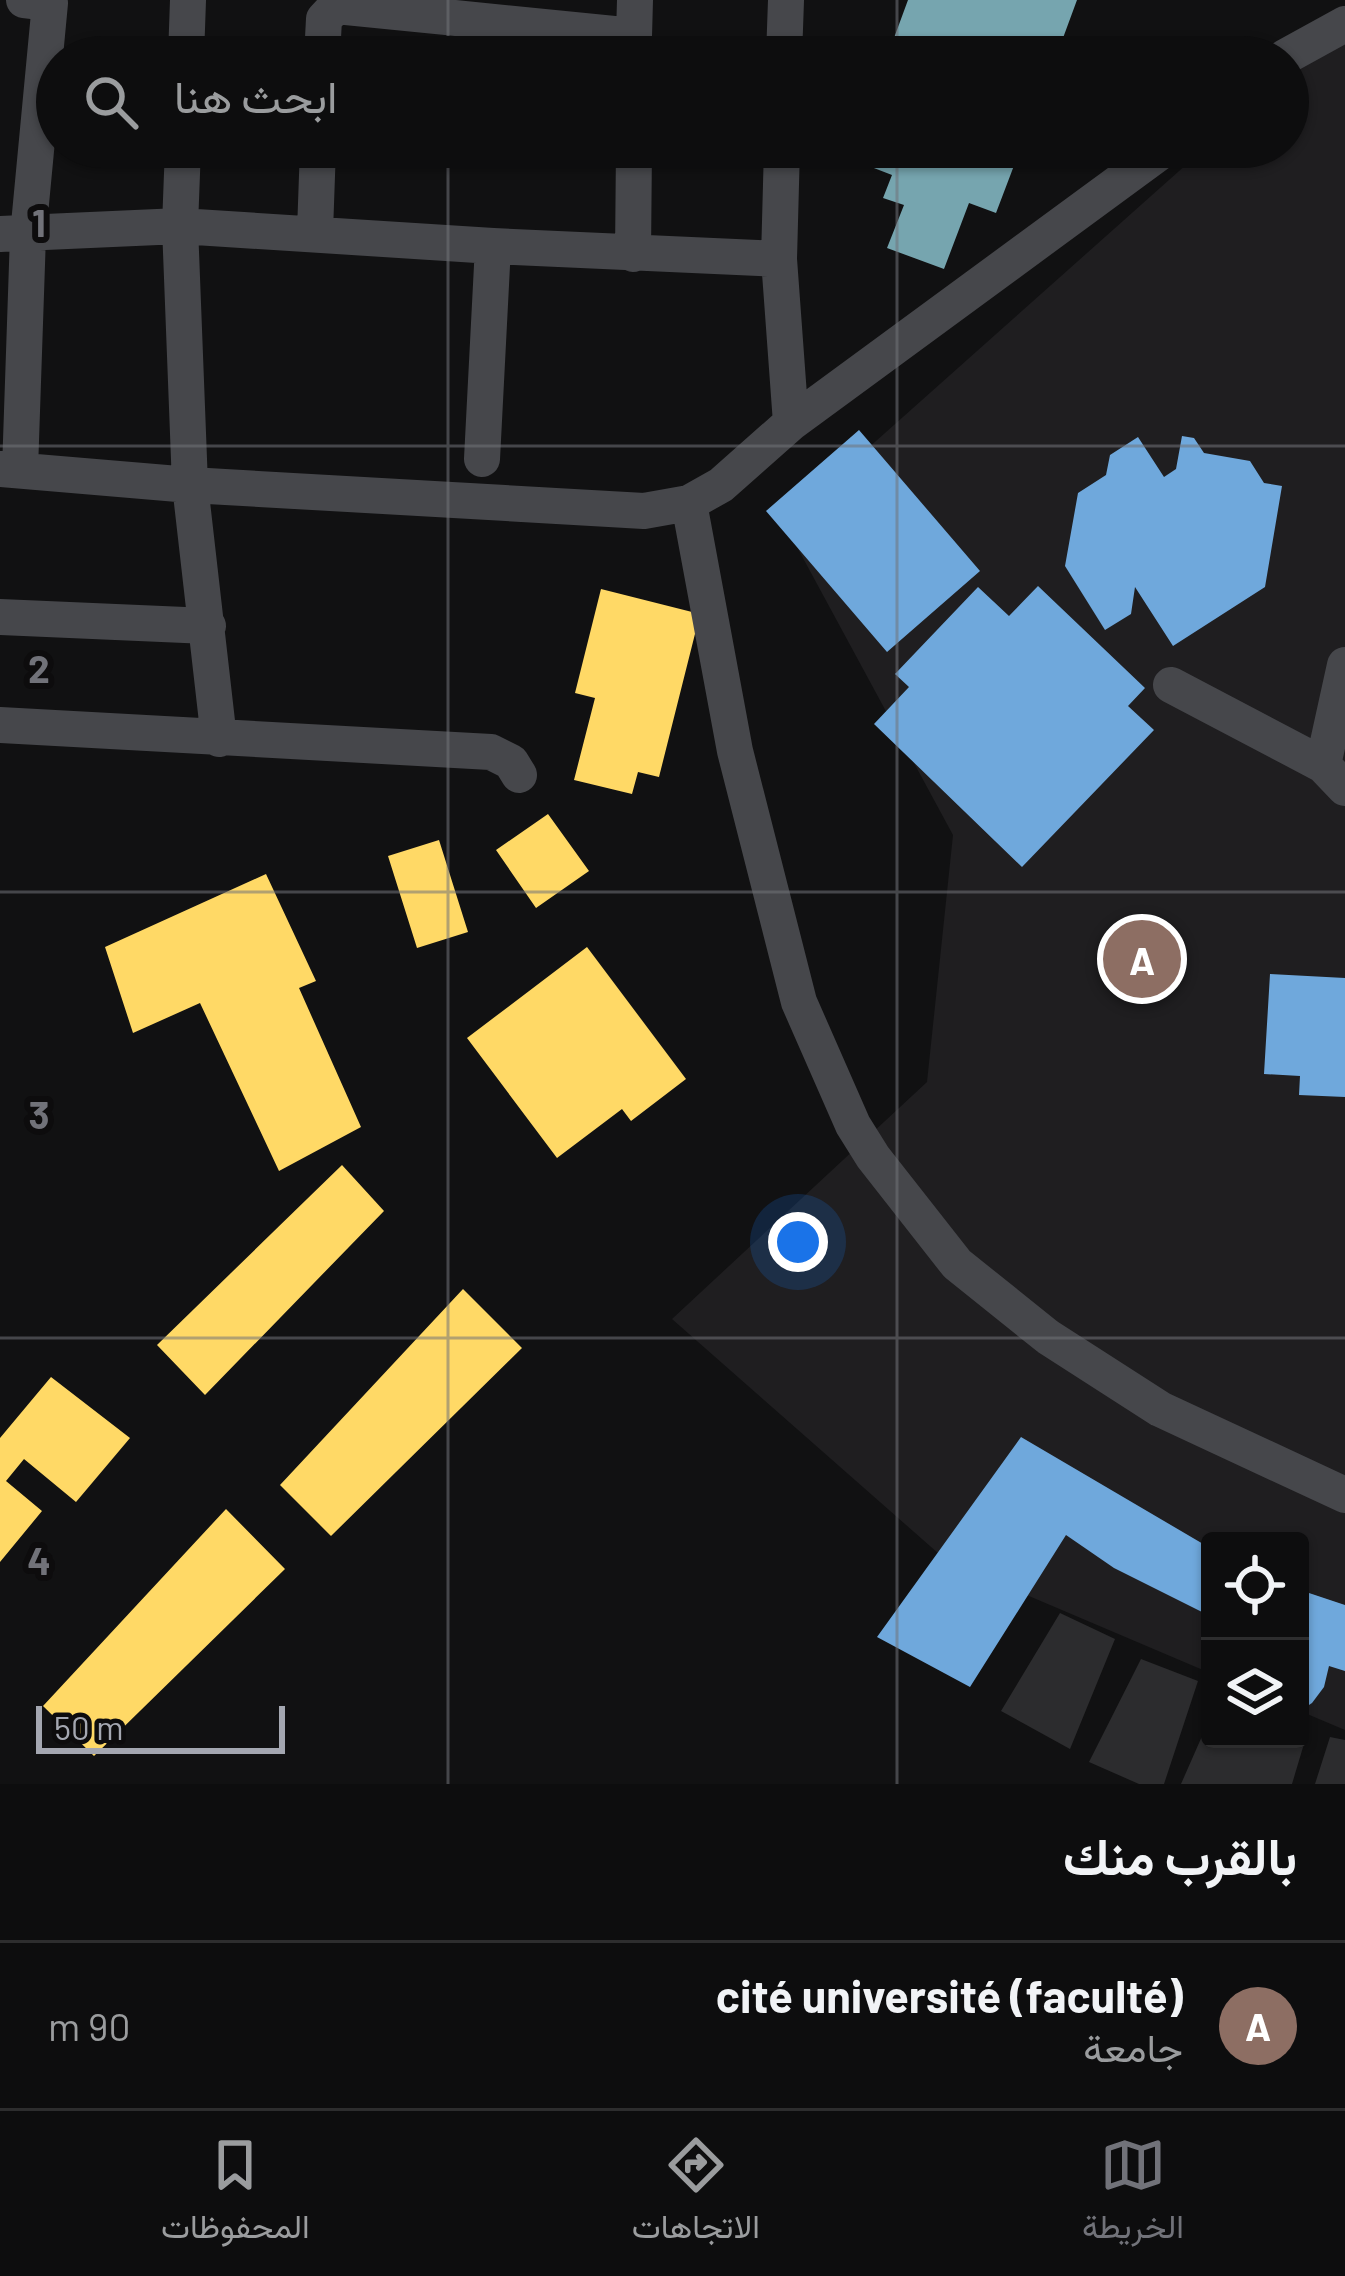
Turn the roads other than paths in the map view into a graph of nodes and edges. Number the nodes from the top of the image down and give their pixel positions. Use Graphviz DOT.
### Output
graph roads {
  1 [pos="188,0"];
  2 [pos="786,0"];
  3 [pos="42,1"];
  4 [pos="1345,24"];
  5 [pos="635,31"];
  6 [pos="38,36"];
  7 [pos="187,36"];
  8 [pos="323,36"];
  9 [pos="785,36"];
  10 [pos="1309,44"];
  11 [pos="36,51"];
  12 [pos="182,168"];
  13 [pos="317,168"];
  14 [pos="634,168"];
  15 [pos="781,168"];
  16 [pos="1138,168"];
  17 [pos="180,226"];
  18 [pos="315,232"];
  19 [pos="14,234"];
  20 [pos="493,246"];
  21 [pos="633,254"];
  22 [pos="779,259"];
  23 [pos="791,423"];
  24 [pos="482,459"];
  25 [pos="10,470"];
  26 [pos="190,485"];
  27 [pos="689,503"];
  28 [pos="0,617"];
  29 [pos="208,626"];
  30 [pos="1345,665"];
  31 [pos="1171,685"];
  32 [pos="0,725"];
  33 [pos="219,739"];
  34 [pos="519,776"];
  35 [pos="1334,777"];
  36 [pos="1345,1495"];
  1 -- 7 [label="street"];
  2 -- 9 [label="street"];
  3 -- 6 [label="street"];
  4 -- 10 [label="street"];
  5 -- 8 [label="street"];
  11 -- 19 [label="street"];
  12 -- 17 [label="street"];
  13 -- 18 [label="street"];
  14 -- 21 [label="street"];
  15 -- 22 [label="street"];
  16 -- 23 [label="street"];
  17 -- 18 [label="street"];
  17 -- 19 [label="street"];
  17 -- 26 [label="street"];
  18 -- 20 [label="street"];
  19 -- 25 [label="street"];
  20 -- 21 [label="street"];
  20 -- 24 [label="street"];
  21 -- 22 [label="street"];
  22 -- 23 [label="street"];
  23 -- 27 [label="street"];
  25 -- 26 [label="street"];
  26 -- 27 [label="street"];
  26 -- 29 [label="street"];
  27 -- 36 [label="street"];
  28 -- 29 [label="street"];
  29 -- 33 [label="street"];
  30 -- 35 [label="street"];
  31 -- 35 [label="street"];
  32 -- 33 [label="street"];
  33 -- 34 [label="street"];
}
